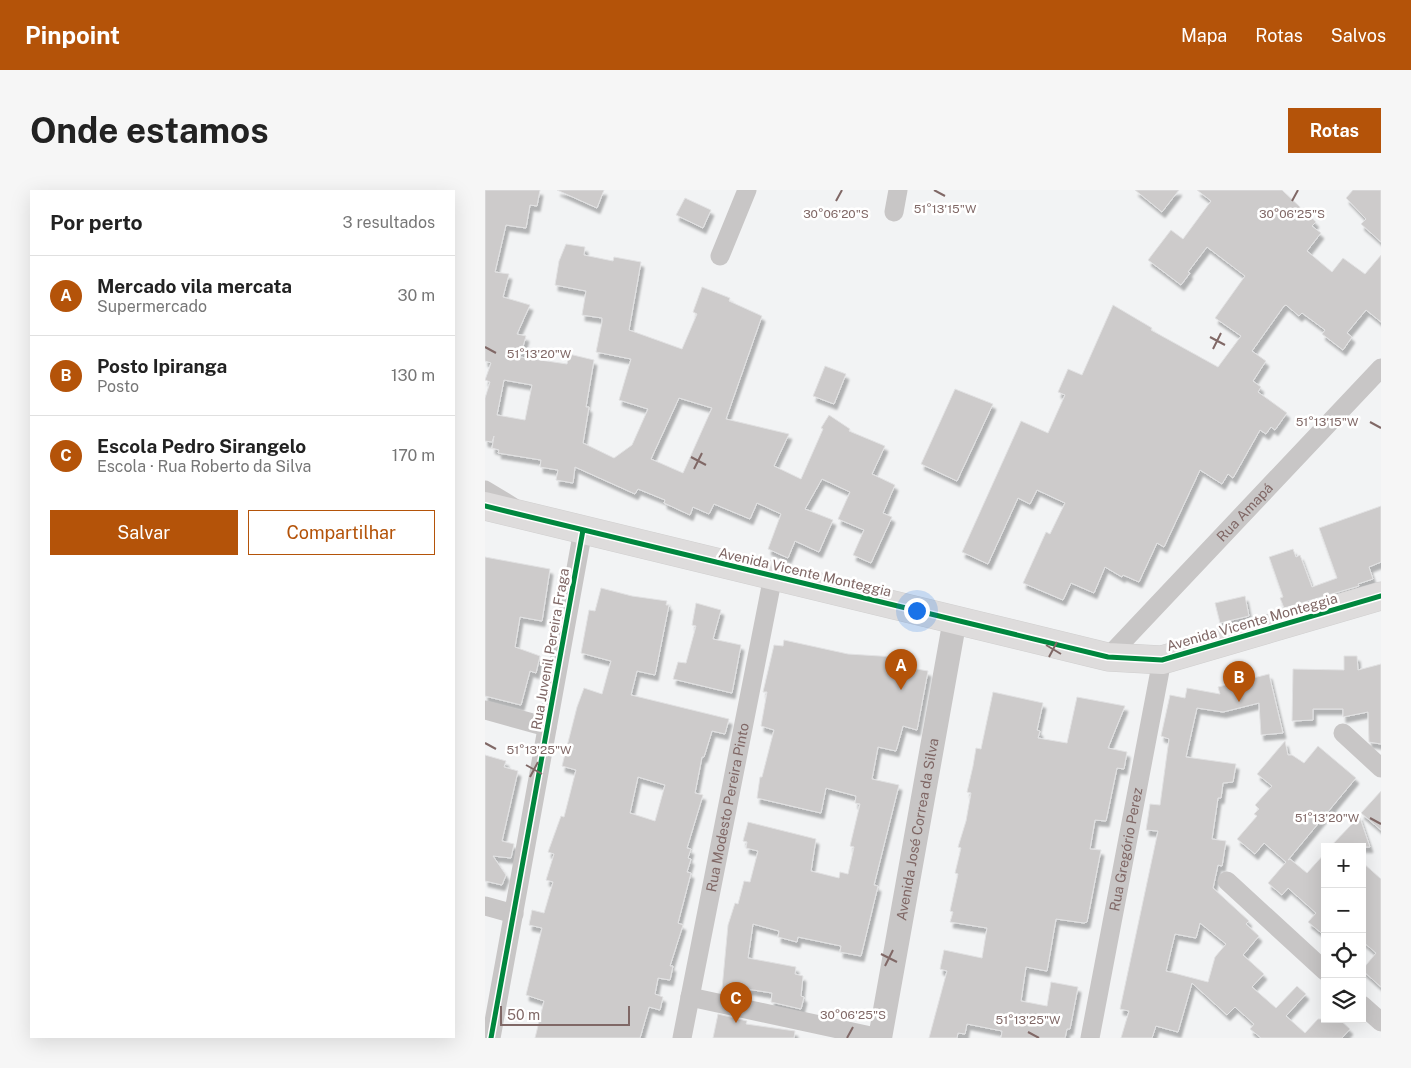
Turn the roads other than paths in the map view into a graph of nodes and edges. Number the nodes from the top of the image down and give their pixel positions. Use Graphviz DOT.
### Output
graph roads {
  1 [pos="747,190"];
  2 [pos="898,190"];
  3 [pos="894,212"];
  4 [pos="720,256"];
  5 [pos="1381,368"];
  6 [pos="485,490"];
  7 [pos="485,506"];
  8 [pos="524,515"];
  9 [pos="583,530"];
  10 [pos="773,576"];
  11 [pos="1381,596"];
  12 [pos="955,619"];
  13 [pos="1108,657"];
  14 [pos="1162,660"];
  15 [pos="485,710"];
  16 [pos="547,727"];
  17 [pos="1343,733"];
  18 [pos="1381,768"];
  19 [pos="1227,882"];
  20 [pos="485,906"];
  21 [pos="514,914"];
  22 [pos="1321,967"];
  23 [pos="690,997"];
  24 [pos="1366,1009"];
  25 [pos="1381,1022"];
  26 [pos="491,1038"];
  27 [pos="682,1038"];
  28 [pos="880,1038"];
  29 [pos="1090,1038"];
  1 -- 4 [label="street"];
  2 -- 3 [label="street"];
  5 -- 13 [label="street, Rua Amapá"];
  6 -- 8 [label="street"];
  7 -- 8 [label="main road, Avenida Vicente Monteggia"];
  8 -- 9 [label="main road, Avenida Vicente Monteggia"];
  9 -- 10 [label="main road, Avenida Vicente Monteggia"];
  9 -- 16 [label="street, Rua Juvenil Pereira Fraga"];
  10 -- 12 [label="main road, Avenida Vicente Monteggia"];
  10 -- 23 [label="street, Rua Modesto Pereira Pinto"];
  11 -- 14 [label="main road, Avenida Vicente Monteggia"];
  12 -- 13 [label="main road, Avenida Vicente Monteggia"];
  12 -- 28 [label="street, Avenida José Correa da Silva"];
  13 -- 14 [label="main road, Avenida Vicente Monteggia"];
  14 -- 29 [label="street, Rua Gregório Perez"];
  15 -- 16 [label="street"];
  16 -- 21 [label="street, Rua Juvenil Pereira Fraga"];
  17 -- 18 [label="street"];
  19 -- 22 [label="street"];
  20 -- 21 [label="street"];
  21 -- 26 [label="street, Rua Juvenil Pereira Fraga"];
  23 -- 27 [label="street, Rua Modesto Pereira Pinto"];
  23 -- 28 [label="street"];
  24 -- 25 [label="street"];
}
